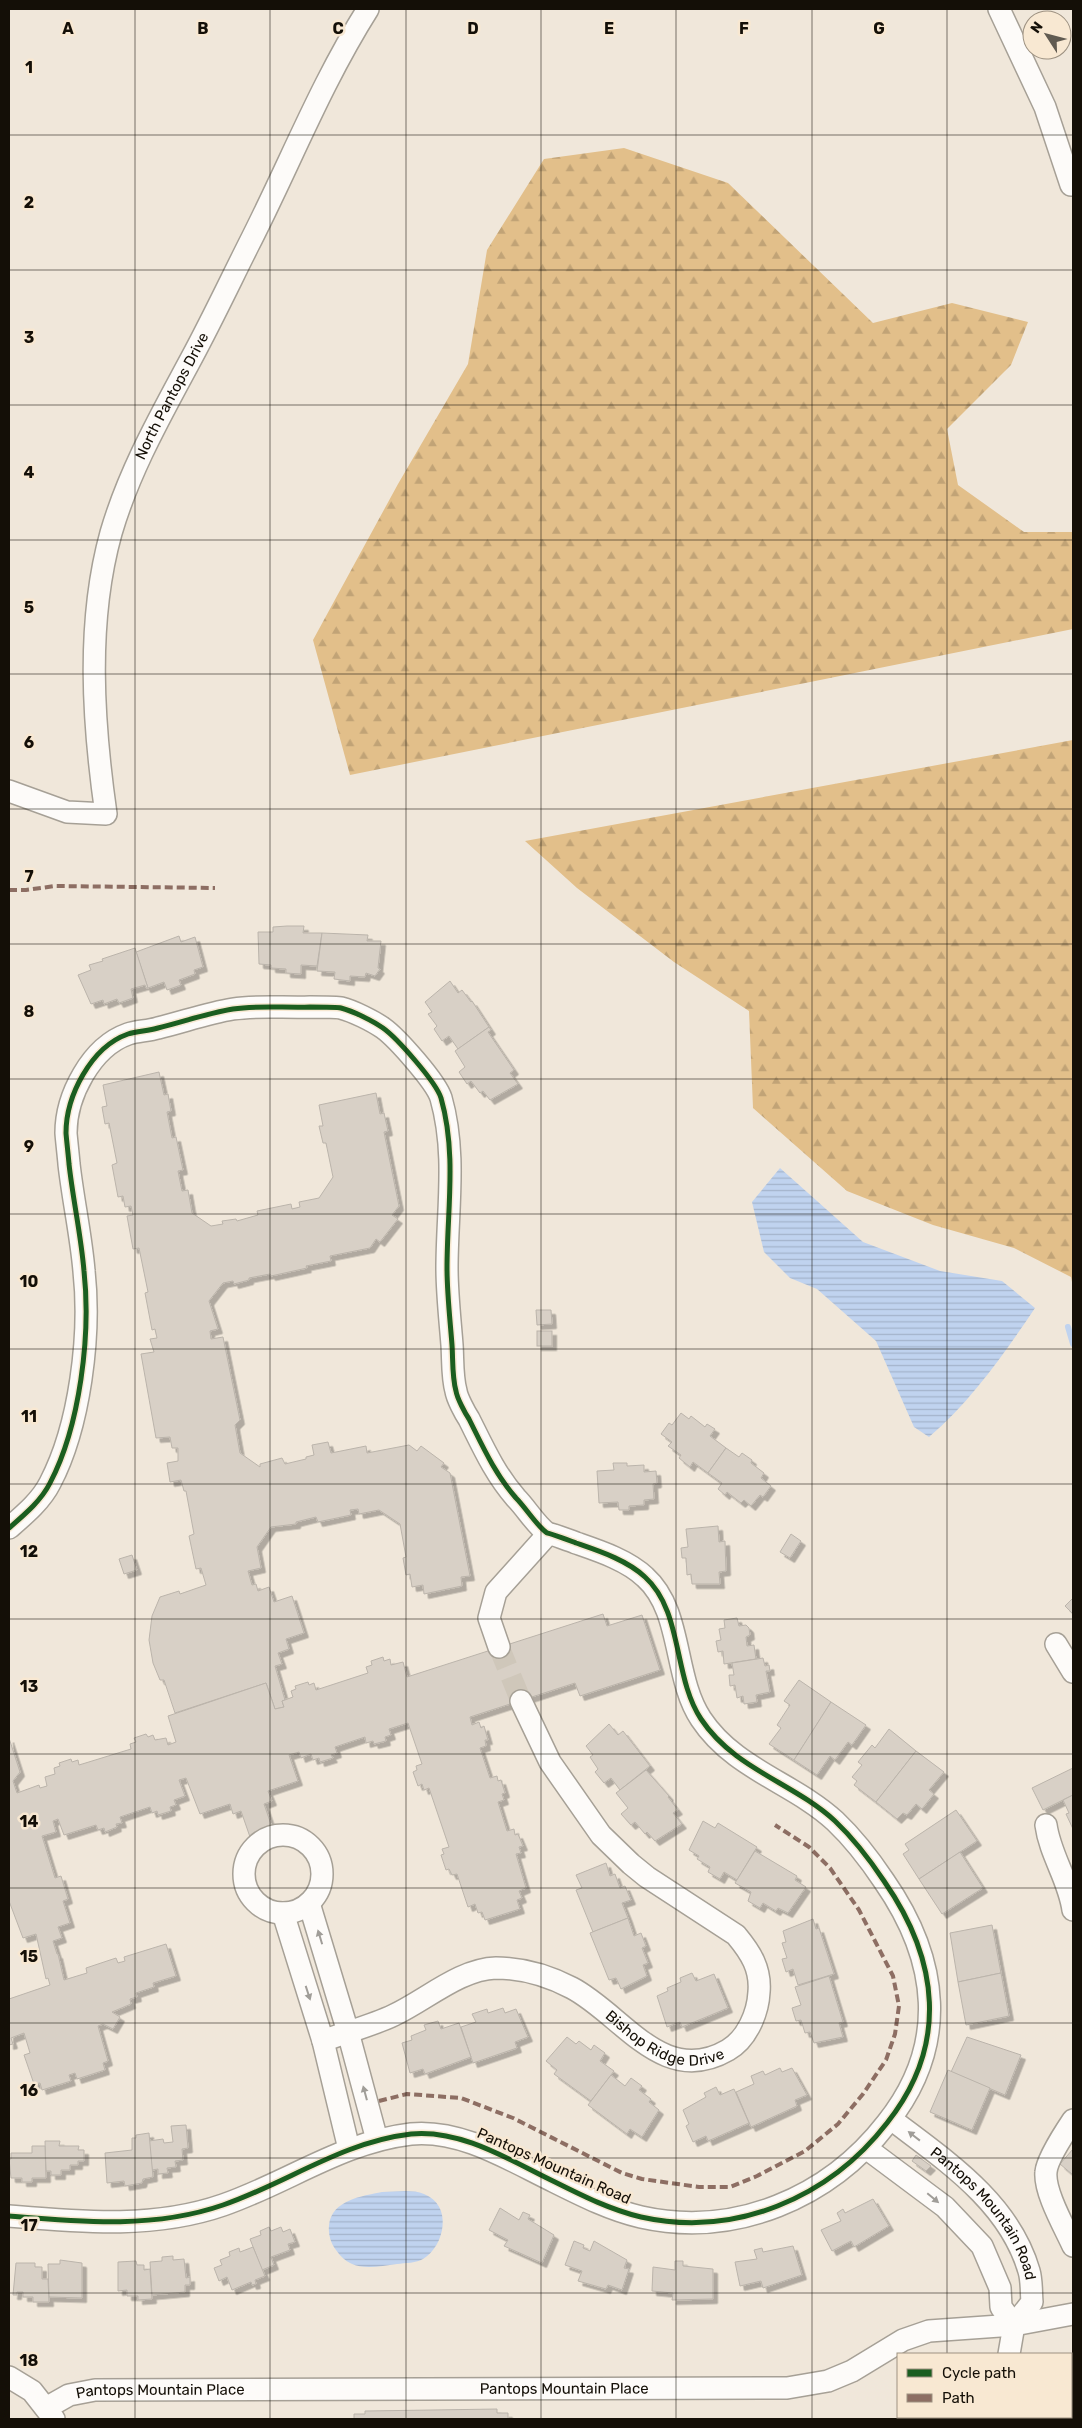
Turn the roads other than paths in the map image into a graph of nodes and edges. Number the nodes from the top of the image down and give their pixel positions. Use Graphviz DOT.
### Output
graph roads {
  1 [pos="368,9"];
  2 [pos="999,9"];
  3 [pos="1071,185"];
  4 [pos="9,791"];
  5 [pos="9,1528"];
  6 [pos="548,1534"];
  7 [pos="1056,1644"];
  8 [pos="499,1647"];
  9 [pos="1073,1672"];
  10 [pos="521,1701"];
  11 [pos="1046,1824"];
  12 [pos="309,1903"];
  13 [pos="1073,1910"];
  14 [pos="283,1913"];
  15 [pos="348,2032"];
  16 [pos="323,2041"];
  17 [pos="891,2119"];
  18 [pos="1073,2120"];
  19 [pos="378,2140"];
  20 [pos="866,2148"];
  21 [pos="349,2149"];
  22 [pos="9,2216"];
  23 [pos="1073,2246"];
  24 [pos="1073,2314"];
  25 [pos="1014,2325"];
  26 [pos="1009,2353"];
  27 [pos="9,2378"];
  28 [pos="50,2413"];
  1 -- 4 [label="street, North Pantops Drive"];
  2 -- 3 [label="street"];
  5 -- 6 [label="street, Pantops Mountain Road"];
  6 -- 8 [label="street"];
  6 -- 17 [label="street, Pantops Mountain Road"];
  7 -- 9 [label="street"];
  10 -- 15 [label="street, Bishop Ridge Drive"];
  11 -- 13 [label="street"];
  12 -- 14 [label="street"];
  12 -- 14 [label="street"];
  15 -- 12 [label="street, one-way"];
  14 -- 16 [label="street, one-way"];
  15 -- 16 [label="street, Bishop Ridge Drive"];
  19 -- 15 [label="street, one-way"];
  16 -- 21 [label="street"];
  17 -- 20 [label="street, Pantops Mountain Road"];
  25 -- 17 [label="street, Pantops Mountain Road, one-way"];
  18 -- 23 [label="street"];
  19 -- 20 [label="street, Pantops Mountain Road"];
  19 -- 21 [label="street, Pantops Mountain Road"];
  20 -- 25 [label="street, Pantops Mountain Road, one-way"];
  21 -- 22 [label="street, Pantops Mountain Road"];
  24 -- 25 [label="street, Pantops Mountain Place"];
  25 -- 26 [label="street, Pantops Mountain Road"];
  25 -- 28 [label="street, Pantops Mountain Place"];
  27 -- 28 [label="street"];
}
